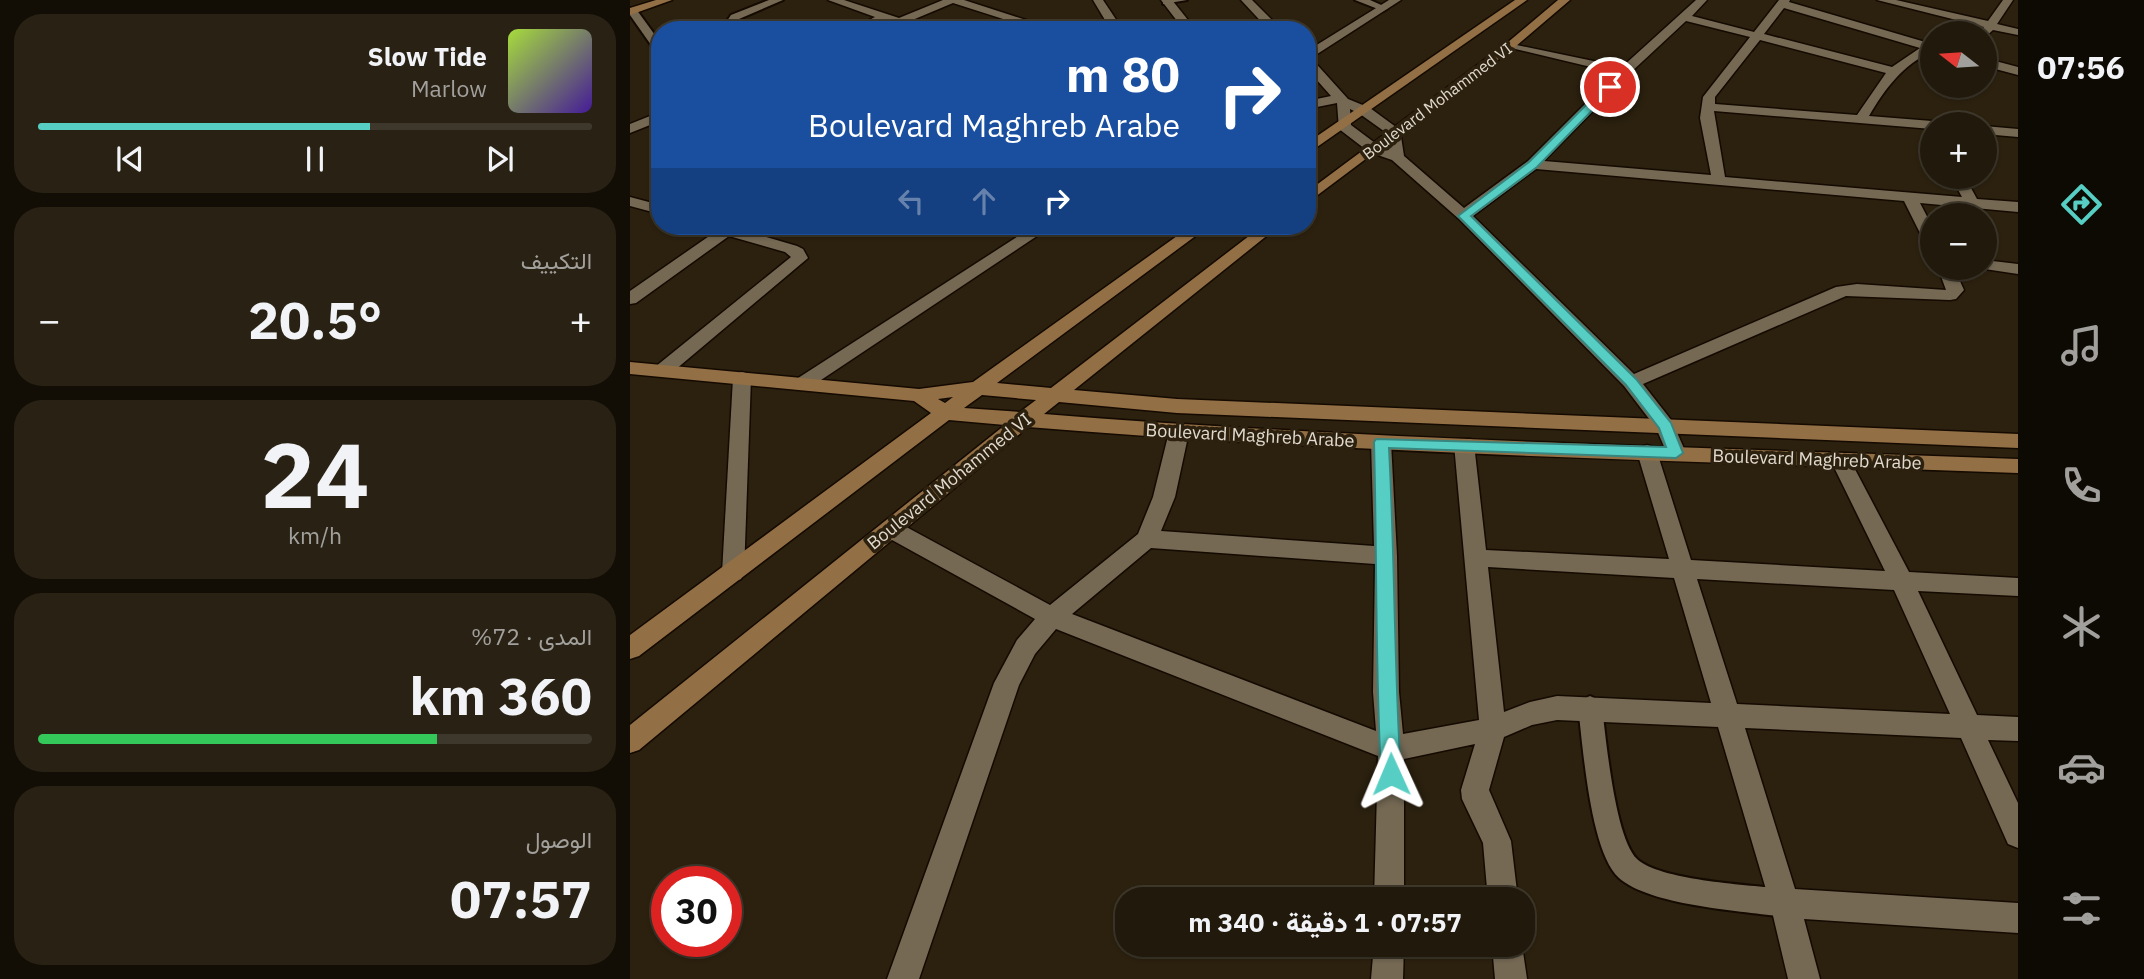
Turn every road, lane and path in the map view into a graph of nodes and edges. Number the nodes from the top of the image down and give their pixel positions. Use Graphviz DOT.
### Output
graph roads {
  1 [pos="667,0"];
  2 [pos="778,0"];
  3 [pos="833,0"];
  4 [pos="953,0"];
  5 [pos="1098,0"];
  6 [pos="1182,0"];
  7 [pos="1247,0"];
  8 [pos="1360,0"];
  9 [pos="1396,0"];
  10 [pos="1522,0"];
  11 [pos="1565,0"];
  12 [pos="1702,0"];
  13 [pos="1882,0"];
  14 [pos="2008,0"];
  15 [pos="1166,1"];
  16 [pos="1784,2"];
  17 [pos="857,3"];
  18 [pos="1383,8"];
  19 [pos="631,12"];
  20 [pos="886,17"];
  21 [pos="1685,17"];
  22 [pos="732,21"];
  23 [pos="877,21"];
  24 [pos="896,21"];
  25 [pos="901,21"];
  26 [pos="1022,21"];
  27 [pos="1111,21"];
  28 [pos="1183,21"];
  29 [pos="1267,21"];
  30 [pos="1954,21"];
  31 [pos="1994,21"];
  32 [pos="1997,31"];
  33 [pos="2018,32"];
  34 [pos="1757,35"];
  35 [pos="651,38"];
  36 [pos="1920,44"];
  37 [pos="1511,45"];
  38 [pos="1316,52"];
  39 [pos="1920,54"];
  40 [pos="1997,65"];
  41 [pos="1625,71"];
  42 [pos="1893,71"];
  43 [pos="2018,71"];
  44 [pos="1316,76"];
  45 [pos="1342,100"];
  46 [pos="1316,103"];
  47 [pos="1707,107"];
  48 [pos="1365,111"];
  49 [pos="1861,119"];
  50 [pos="651,120"];
  51 [pos="1920,124"];
  52 [pos="1344,126"];
  53 [pos="633,128"];
  54 [pos="1997,131"];
  55 [pos="651,132"];
  56 [pos="2018,132"];
  57 [pos="1395,133"];
  58 [pos="1316,144"];
  59 [pos="1374,149"];
  60 [pos="1397,157"];
  61 [pos="1533,164"];
  62 [pos="1719,182"];
  63 [pos="1964,189"];
  64 [pos="1316,192"];
  65 [pos="1910,198"];
  66 [pos="1972,203"];
  67 [pos="633,205"];
  68 [pos="1997,205"];
  69 [pos="2018,207"];
  70 [pos="651,208"];
  71 [pos="1464,216"];
  72 [pos="1920,218"];
  73 [pos="714,235"];
  74 [pos="748,235"];
  75 [pos="1031,235"];
  76 [pos="1189,235"];
  77 [pos="1259,235"];
  78 [pos="1997,267"];
  79 [pos="2018,269"];
  80 [pos="1951,280"];
  81 [pos="630,299"];
  82 [pos="630,368"];
  83 [pos="662,371"];
  84 [pos="742,378"];
  85 [pos="1631,382"];
  86 [pos="802,384"];
  87 [pos="978,388"];
  88 [pos="919,395"];
  89 [pos="1054,395"];
  90 [pos="945,413"];
  91 [pos="1022,421"];
  92 [pos="1665,426"];
  93 [pos="1179,432"];
  94 [pos="2018,441"];
  95 [pos="1381,442"];
  96 [pos="1464,444"];
  97 [pos="1647,452"];
  98 [pos="1676,453"];
  99 [pos="1841,461"];
  100 [pos="2018,466"];
  101 [pos="891,530"];
  102 [pos="1147,539"];
  103 [pos="1386,556"];
  104 [pos="1477,558"];
  105 [pos="1682,570"];
  106 [pos="733,573"];
  107 [pos="1901,579"];
  108 [pos="2018,587"];
  109 [pos="1052,617"];
  110 [pos="630,649"];
  111 [pos="1590,707"];
  112 [pos="1727,713"];
  113 [pos="1969,725"];
  114 [pos="1493,729"];
  115 [pos="2018,729"];
  116 [pos="630,740"];
  117 [pos="1391,749"];
  118 [pos="2018,834"];
  119 [pos="1389,887"];
  120 [pos="1502,887"];
  121 [pos="1785,903"];
  122 [pos="2018,918"];
  123 [pos="1388,957"];
  124 [pos="1508,957"];
  125 [pos="903,979"];
  126 [pos="1387,979"];
  127 [pos="1511,979"];
  128 [pos="1804,979"];
  1 -- 19 [label="main road"];
  2 -- 22 [label="lane"];
  3 -- 17 [label="street"];
  4 -- 25 [label="street"];
  4 -- 26 [label="street"];
  5 -- 27 [label="street"];
  6 -- 15 [label="lane"];
  7 -- 29 [label="street"];
  8 -- 18 [label="lane"];
  9 -- 18 [label="street"];
  10 -- 48 [label="main road, Boulevard Mohammed VI"];
  11 -- 37 [label="main road, Boulevard Mohammed VI"];
  12 -- 21 [label="street"];
  13 -- 30 [label="street"];
  14 -- 31 [label="street"];
  15 -- 28 [label="street"];
  16 -- 34 [label="street"];
  16 -- 36 [label="street"];
  17 -- 20 [label="street"];
  18 -- 38 [label="street"];
  19 -- 35 [label="lane"];
  20 -- 23 [label="street"];
  20 -- 24 [label="street"];
  21 -- 34 [label="street"];
  21 -- 41 [label="street"];
  32 -- 33 [label="street"];
  34 -- 42 [label="street"];
  34 -- 47 [label="street"];
  37 -- 41 [label="street"];
  37 -- 57 [label="main road, Boulevard Mohammed VI"];
  39 -- 42 [label="street"];
  40 -- 43 [label="street"];
  41 -- 61 [label="street"];
  42 -- 49 [label="street"];
  44 -- 45 [label="street"];
  45 -- 46 [label="street"];
  45 -- 48 [label="street"];
  45 -- 52 [label="street"];
  47 -- 49 [label="street"];
  47 -- 62 [label="street"];
  48 -- 52 [label="main road, Boulevard Mohammed VI"];
  48 -- 57 [label="street"];
  49 -- 51 [label="street"];
  50 -- 53 [label="street"];
  52 -- 58 [label="main road, Boulevard Mohammed VI"];
  52 -- 59 [label="street"];
  53 -- 55 [label="street"];
  54 -- 56 [label="street"];
  57 -- 59 [label="main road, Boulevard Mohammed VI"];
  57 -- 60 [label="street"];
  59 -- 60 [label="street"];
  59 -- 64 [label="main road, Boulevard Mohammed VI"];
  60 -- 71 [label="street"];
  61 -- 62 [label="street"];
  61 -- 71 [label="street"];
  62 -- 65 [label="street"];
  63 -- 66 [label="street"];
  65 -- 66 [label="street"];
  65 -- 72 [label="street"];
  67 -- 70 [label="street"];
  68 -- 69 [label="street"];
  71 -- 85 [label="street"];
  73 -- 81 [label="street"];
  74 -- 83 [label="street"];
  75 -- 86 [label="street"];
  76 -- 87 [label="main road"];
  77 -- 89 [label="main road, Boulevard Mohammed VI"];
  78 -- 79 [label="street"];
  80 -- 85 [label="street"];
  82 -- 83 [label="main road, Boulevard Maghreb Arabe"];
  83 -- 84 [label="main road, Boulevard Maghreb Arabe"];
  84 -- 86 [label="main road, Boulevard Maghreb Arabe"];
  84 -- 106 [label="street"];
  85 -- 92 [label="street"];
  86 -- 88 [label="main road, Boulevard Maghreb Arabe"];
  87 -- 88 [label="main road, Boulevard Maghreb Arabe"];
  87 -- 89 [label="main road, Boulevard Maghreb Arabe"];
  87 -- 90 [label="main road"];
  88 -- 90 [label="main road"];
  89 -- 91 [label="main road, Boulevard Mohammed VI"];
  89 -- 92 [label="main road, Boulevard Maghreb Arabe"];
  90 -- 91 [label="main road, Boulevard Maghreb Arabe"];
  90 -- 106 [label="main road"];
  91 -- 93 [label="main road, Boulevard Maghreb Arabe"];
  91 -- 101 [label="main road, Boulevard Mohammed VI"];
  92 -- 94 [label="main road, Boulevard Maghreb Arabe"];
  92 -- 98 [label="street"];
  93 -- 95 [label="main road, Boulevard Maghreb Arabe"];
  93 -- 102 [label="street"];
  95 -- 96 [label="main road, Boulevard Maghreb Arabe"];
  95 -- 103 [label="street"];
  96 -- 97 [label="main road, Boulevard Maghreb Arabe"];
  96 -- 104 [label="street"];
  97 -- 98 [label="main road, Boulevard Maghreb Arabe"];
  97 -- 105 [label="street"];
  98 -- 99 [label="main road, Boulevard Maghreb Arabe"];
  99 -- 100 [label="main road, Boulevard Maghreb Arabe"];
  99 -- 107 [label="street"];
  101 -- 109 [label="street"];
  101 -- 116 [label="main road, Boulevard Mohammed VI"];
  102 -- 103 [label="street"];
  102 -- 109 [label="street"];
  103 -- 117 [label="street"];
  104 -- 105 [label="street"];
  104 -- 114 [label="street"];
  105 -- 107 [label="street"];
  105 -- 112 [label="street"];
  106 -- 110 [label="main road"];
  107 -- 108 [label="street"];
  107 -- 113 [label="street"];
  109 -- 117 [label="street"];
  109 -- 125 [label="street"];
  111 -- 112 [label="street"];
  111 -- 114 [label="street"];
  111 -- 121 [label="lane"];
  112 -- 113 [label="street"];
  112 -- 121 [label="street"];
  113 -- 115 [label="street"];
  113 -- 118 [label="street"];
  114 -- 117 [label="street"];
  114 -- 120 [label="street"];
  117 -- 119 [label="street"];
  121 -- 122 [label="street"];
  121 -- 128 [label="street"];
  123 -- 126 [label="street"];
  124 -- 127 [label="street"];
}
